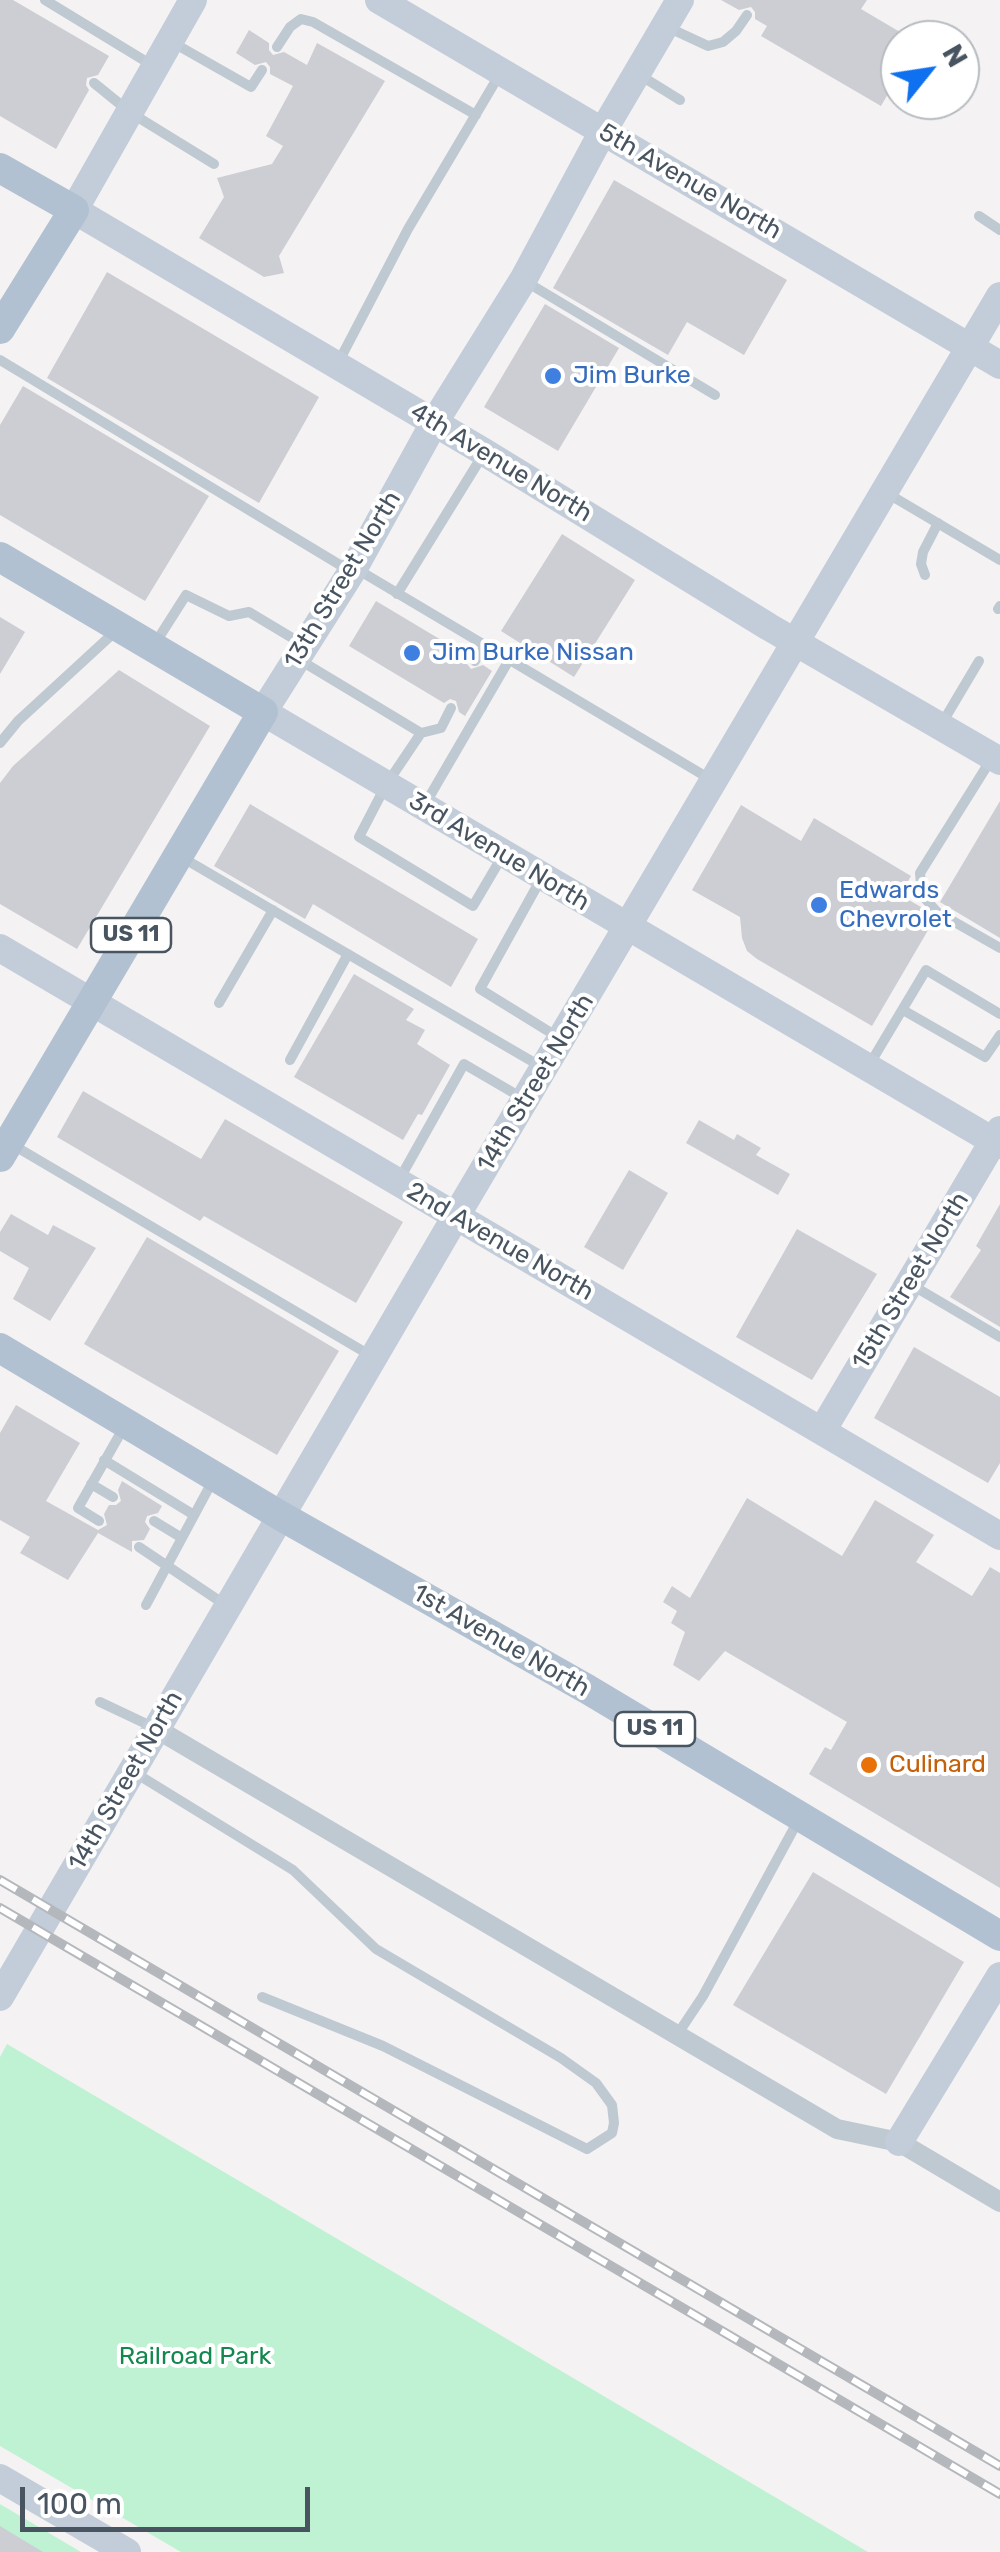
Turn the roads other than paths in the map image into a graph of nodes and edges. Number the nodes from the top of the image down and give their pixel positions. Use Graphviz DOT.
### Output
graph roads {
  1 [pos="46,0"];
  2 [pos="192,0"];
  3 [pos="379,0"];
  4 [pos="680,0"];
  5 [pos="747,15"];
  6 [pos="665,26"];
  7 [pos="170,42"];
  8 [pos="277,48"];
  9 [pos="156,67"];
  10 [pos="262,70"];
  11 [pos="501,72"];
  12 [pos="637,74"];
  13 [pos="94,82"];
  14 [pos="680,100"];
  15 [pos="131,112"];
  16 [pos="476,115"];
  17 [pos="603,131"];
  18 [pos="214,164"];
  19 [pos="0,168"];
  20 [pos="74,210"];
  21 [pos="979,216"];
  22 [pos="1000,230"];
  23 [pos="522,280"];
  24 [pos="1000,296"];
  25 [pos="0,329"];
  26 [pos="970,347"];
  27 [pos="0,360"];
  28 [pos="337,364"];
  29 [pos="1000,365"];
  30 [pos="716,395"];
  31 [pos="434,423"];
  32 [pos="484,452"];
  33 [pos="884,492"];
  34 [pos="938,523"];
  35 [pos="0,557"];
  36 [pos="1000,560"];
  37 [pos="353,570"];
  38 [pos="925,575"];
  39 [pos="396,594"];
  40 [pos="120,628"];
  41 [pos="798,643"];
  42 [pos="485,646"];
  43 [pos="153,648"];
  44 [pos="301,652"];
  45 [pos="509,660"];
  46 [pos="476,661"];
  47 [pos="979,661"];
  48 [pos="451,708"];
  49 [pos="262,712"];
  50 [pos="940,726"];
  51 [pos="421,733"];
  52 [pos="0,742"];
  53 [pos="996,759"];
  54 [pos="715,781"];
  55 [pos="386,785"];
  56 [pos="423,807"];
  57 [pos="504,854"];
  58 [pos="178,855"];
  59 [pos="542,877"];
  60 [pos="273,910"];
  61 [pos="628,928"];
  62 [pos="0,948"];
  63 [pos="1000,948"];
  64 [pos="348,954"];
  65 [pos="92,1002"];
  66 [pos="219,1004"];
  67 [pos="903,1010"];
  68 [pos="1000,1014"];
  69 [pos="1000,1034"];
  70 [pos="562,1039"];
  71 [pos="290,1060"];
  72 [pos="544,1068"];
  73 [pos="868,1068"];
  74 [pos="525,1100"];
  75 [pos="998,1139"];
  76 [pos="3,1145"];
  77 [pos="398,1182"];
  78 [pos="456,1216"];
  79 [pos="909,1284"];
  80 [pos="1000,1337"];
  81 [pos="0,1348"];
  82 [pos="374,1358"];
  83 [pos="126,1423"];
  84 [pos="822,1432"];
  85 [pos="104,1460"];
  86 [pos="215,1476"];
  87 [pos="91,1484"];
  88 [pos="113,1497"];
  89 [pos="194,1516"];
  90 [pos="282,1516"];
  91 [pos="154,1521"];
  92 [pos="99,1522"];
  93 [pos="1000,1536"];
  94 [pos="182,1538"];
  95 [pos="139,1548"];
  96 [pos="168,1566"];
  97 [pos="146,1604"];
  98 [pos="228,1606"];
  99 [pos="100,1702"];
  100 [pos="156,1728"];
  101 [pos="131,1771"];
  102 [pos="799,1819"];
  103 [pos="1000,1936"];
  104 [pos="1000,1976"];
  105 [pos="7,1986"];
  106 [pos="262,1997"];
  107 [pos="676,2036"];
  108 [pos="899,2142"];
  109 [pos="1000,2202"];
  110 [pos="0,2478"];
  111 [pos="127,2552"];
  1 -- 9 [label="lane"];
  2 -- 7 [label="street"];
  3 -- 11 [label="street, 5th Avenue North"];
  4 -- 6 [label="street, 13th Street North"];
  5 -- 6 [label="lane"];
  6 -- 12 [label="street, 13th Street North"];
  7 -- 9 [label="street"];
  7 -- 10 [label="lane"];
  8 -- 16 [label="lane"];
  9 -- 15 [label="street"];
  11 -- 16 [label="lane"];
  11 -- 17 [label="street, 5th Avenue North"];
  12 -- 14 [label="lane"];
  12 -- 17 [label="street, 13th Street North"];
  13 -- 15 [label="lane"];
  15 -- 18 [label="lane"];
  15 -- 20 [label="street"];
  16 -- 28 [label="lane"];
  17 -- 23 [label="street, 13th Street North"];
  17 -- 26 [label="street, 5th Avenue North"];
  19 -- 20 [label="main road, 4th Avenue North"];
  20 -- 25 [label="main road"];
  20 -- 28 [label="street, 4th Avenue North"];
  21 -- 22 [label="lane"];
  23 -- 30 [label="lane"];
  23 -- 31 [label="street, 13th Street North"];
  24 -- 26 [label="street, 14th Street North"];
  26 -- 29 [label="street, 5th Avenue North"];
  26 -- 33 [label="street, 14th Street North"];
  27 -- 37 [label="lane"];
  28 -- 31 [label="street, 4th Avenue North"];
  31 -- 32 [label="street, 4th Avenue North"];
  31 -- 37 [label="street, 13th Street North"];
  32 -- 39 [label="lane"];
  32 -- 41 [label="street, 4th Avenue North"];
  33 -- 34 [label="lane"];
  33 -- 41 [label="street, 14th Street North"];
  34 -- 36 [label="lane"];
  34 -- 38 [label="lane"];
  35 -- 40 [label="main road, 3rd Avenue North"];
  37 -- 39 [label="lane"];
  37 -- 44 [label="street, 13th Street North"];
  39 -- 42 [label="lane"];
  40 -- 43 [label="main road, 3rd Avenue North"];
  40 -- 52 [label="lane"];
  41 -- 50 [label="street, 4th Avenue North"];
  41 -- 54 [label="street, 14th Street North"];
  42 -- 45 [label="lane"];
  42 -- 46 [label="lane"];
  43 -- 44 [label="lane"];
  43 -- 49 [label="main road, 3rd Avenue North"];
  44 -- 49 [label="street, 13th Street North"];
  44 -- 51 [label="lane"];
  45 -- 54 [label="lane"];
  45 -- 56 [label="lane"];
  47 -- 50 [label="lane"];
  48 -- 51 [label="lane"];
  49 -- 55 [label="street, 3rd Avenue North"];
  49 -- 58 [label="main road, 13th Street North / US 11"];
  50 -- 53 [label="street, 4th Avenue North"];
  51 -- 55 [label="lane"];
  53 -- 63 [label="lane"];
  54 -- 61 [label="street, 14th Street North"];
  55 -- 56 [label="street, 3rd Avenue North"];
  55 -- 57 [label="lane"];
  56 -- 57 [label="street, 3rd Avenue North"];
  57 -- 59 [label="street, 3rd Avenue North"];
  58 -- 60 [label="lane"];
  58 -- 65 [label="main road, 13th Street North / US 11"];
  59 -- 61 [label="street, 3rd Avenue North"];
  59 -- 70 [label="lane"];
  60 -- 64 [label="lane"];
  60 -- 66 [label="lane"];
  61 -- 70 [label="street, 14th Street North"];
  61 -- 73 [label="street, 3rd Avenue North"];
  62 -- 65 [label="street, 2nd Avenue North"];
  64 -- 71 [label="lane"];
  64 -- 72 [label="lane"];
  65 -- 76 [label="main road, 13th Street North / US 11"];
  65 -- 77 [label="street, 2nd Avenue North"];
  67 -- 68 [label="lane"];
  67 -- 69 [label="lane"];
  67 -- 73 [label="lane"];
  70 -- 72 [label="street, 14th Street North"];
  72 -- 74 [label="street, 14th Street North"];
  73 -- 75 [label="street, 3rd Avenue North"];
  74 -- 77 [label="lane"];
  74 -- 78 [label="street, 14th Street North"];
  75 -- 79 [label="street, 15th Street North"];
  76 -- 82 [label="lane"];
  77 -- 78 [label="street, 2nd Avenue North"];
  78 -- 82 [label="street, 14th Street North"];
  78 -- 84 [label="street, 2nd Avenue North"];
  79 -- 80 [label="lane"];
  79 -- 84 [label="street, 15th Street North"];
  81 -- 83 [label="main road, 1st Avenue North / US 11"];
  82 -- 90 [label="street, 14th Street North"];
  83 -- 85 [label="lane"];
  83 -- 86 [label="main road, 1st Avenue North / US 11"];
  84 -- 93 [label="street, 2nd Avenue North"];
  85 -- 87 [label="lane"];
  85 -- 89 [label="lane"];
  86 -- 89 [label="lane"];
  86 -- 90 [label="main road, 1st Avenue North / US 11"];
  87 -- 88 [label="lane"];
  87 -- 92 [label="lane"];
  89 -- 94 [label="lane"];
  90 -- 98 [label="street, 14th Street North"];
  90 -- 102 [label="main road, 1st Avenue North / US 11"];
  91 -- 94 [label="lane"];
  94 -- 96 [label="lane"];
  95 -- 96 [label="lane"];
  96 -- 97 [label="lane"];
  96 -- 98 [label="lane"];
  98 -- 100 [label="street, 14th Street North"];
  99 -- 100 [label="lane"];
  100 -- 101 [label="street, 14th Street North"];
  100 -- 107 [label="street"];
  101 -- 105 [label="street, 14th Street North"];
  101 -- 106 [label="lane"];
  102 -- 103 [label="main road, 1st Avenue North / US 11"];
  102 -- 107 [label="lane"];
  104 -- 108 [label="street"];
  107 -- 108 [label="street"];
  108 -- 109 [label="street"];
  110 -- 111 [label="street"];
}
